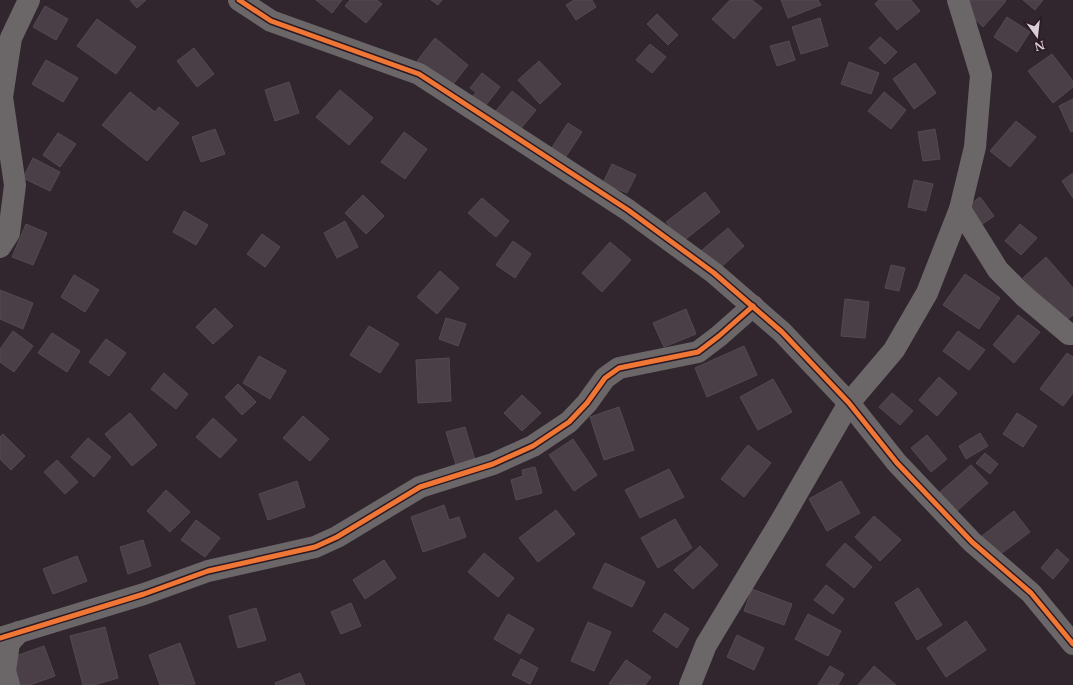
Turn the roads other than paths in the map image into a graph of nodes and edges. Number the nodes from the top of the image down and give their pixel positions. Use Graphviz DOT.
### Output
graph roads {
  1 [pos="29,0"];
  2 [pos="239,0"];
  3 [pos="958,0"];
  4 [pos="960,209"];
  5 [pos="0,247"];
  6 [pos="753,306"];
  7 [pos="1073,334"];
  8 [pos="849,403"];
  9 [pos="10,635"];
  10 [pos="1073,644"];
  11 [pos="9,685"];
  12 [pos="690,685"];
  1 -- 5 [label="street"];
  2 -- 6 [label="street"];
  3 -- 4 [label="street"];
  4 -- 7 [label="street"];
  4 -- 8 [label="street"];
  6 -- 8 [label="street"];
  6 -- 9 [label="street"];
  8 -- 10 [label="street"];
  8 -- 12 [label="street"];
  9 -- 11 [label="street"];
}
